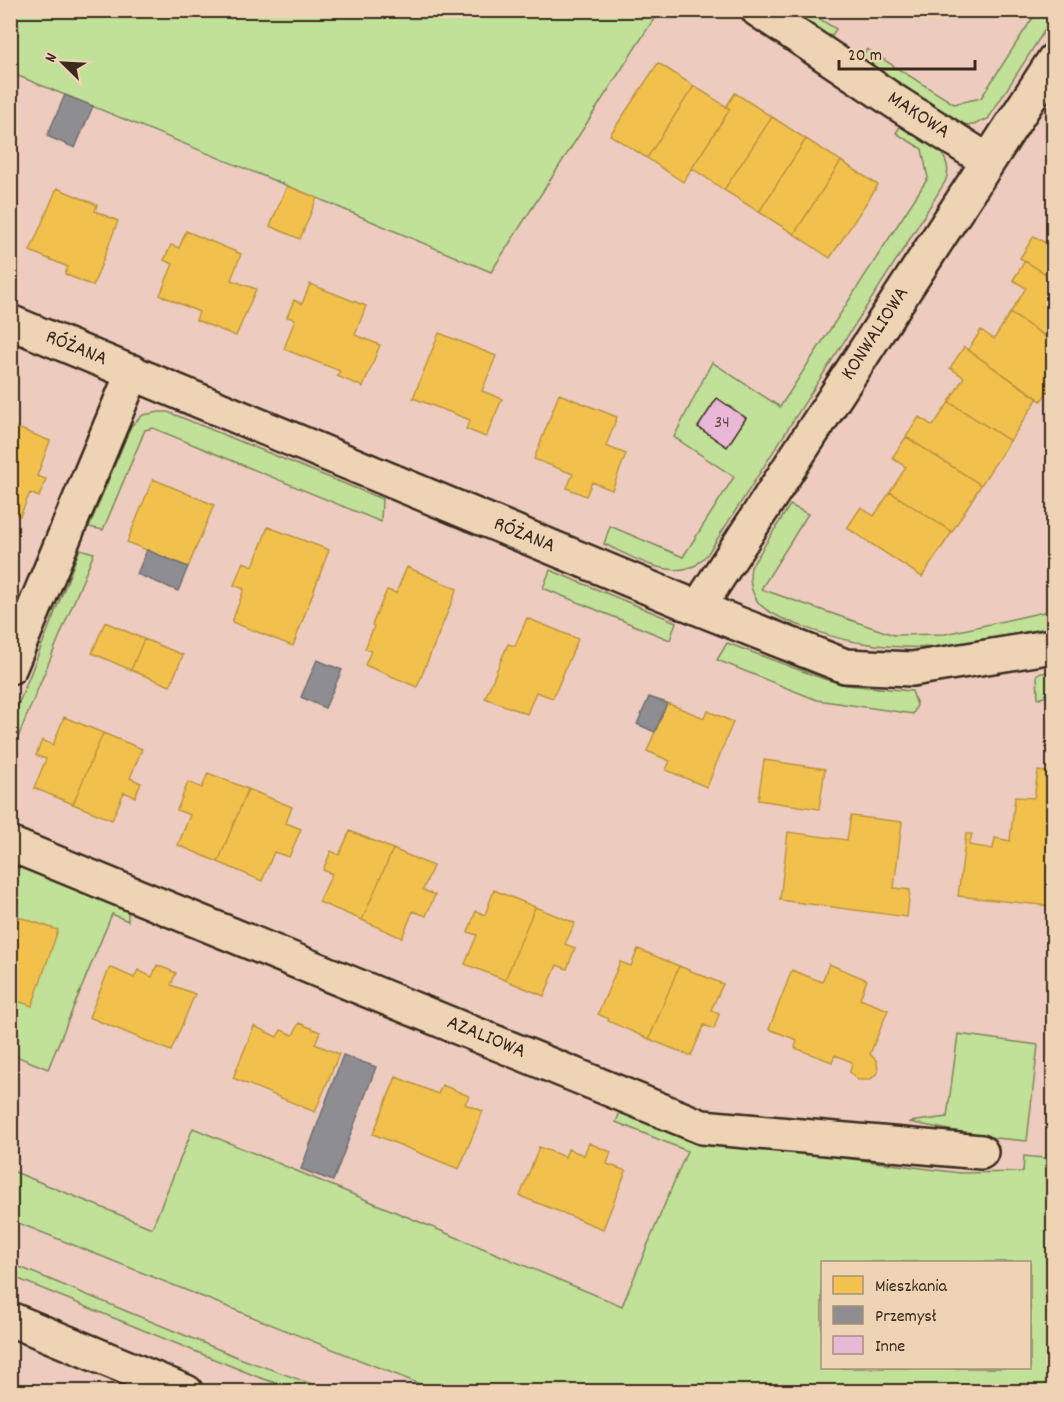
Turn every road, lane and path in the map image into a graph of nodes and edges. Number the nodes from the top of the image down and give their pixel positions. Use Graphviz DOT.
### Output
graph roads {
  1 [pos="758,10"];
  2 [pos="1053,60"];
  3 [pos="988,161"];
  4 [pos="10,322"];
  5 [pos="134,372"];
  6 [pos="698,608"];
  7 [pos="1053,646"];
  8 [pos="10,667"];
  9 [pos="10,844"];
  10 [pos="981,1152"];
  11 [pos="10,1319"];
  12 [pos="186,1392"];
  1 -- 3 [label="street, MAKOWA"];
  2 -- 3 [label="street, KONWALIOWA"];
  3 -- 6 [label="street, KONWALIOWA"];
  4 -- 5 [label="street, RÓŻANA"];
  5 -- 6 [label="street, RÓŻANA"];
  5 -- 8 [label="street"];
  6 -- 7 [label="street, RÓŻANA"];
  9 -- 10 [label="street, AZALIOWA"];
  11 -- 12 [label="street"];
}
